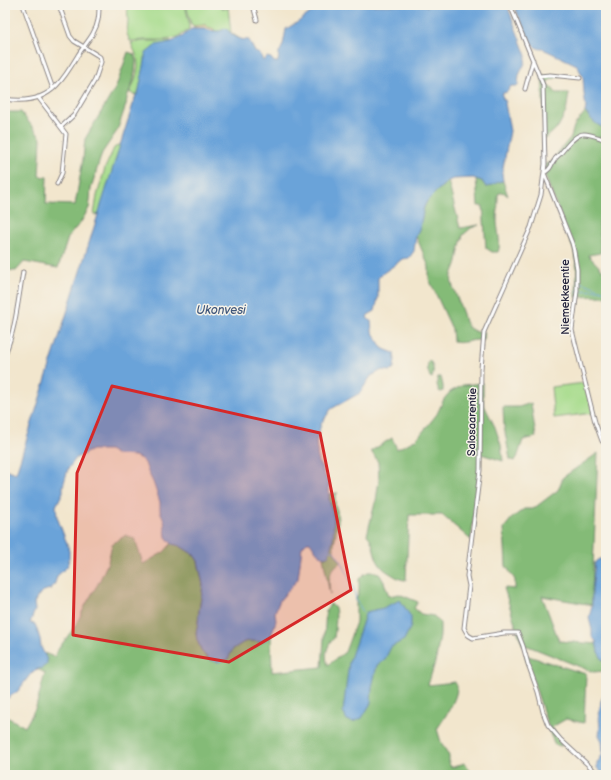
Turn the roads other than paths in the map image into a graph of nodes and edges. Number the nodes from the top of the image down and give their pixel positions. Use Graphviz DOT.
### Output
graph roads {
  1 [pos="23,5"];
  2 [pos="59,5"];
  3 [pos="99,5"];
  4 [pos="253,5"];
  5 [pos="510,5"];
  6 [pos="257,20"];
  7 [pos="84,47"];
  8 [pos="533,60"];
  9 [pos="539,76"];
  10 [pos="580,78"];
  11 [pos="5,80"];
  12 [pos="53,89"];
  13 [pos="525,89"];
  14 [pos="38,97"];
  15 [pos="5,98"];
  16 [pos="61,127"];
  17 [pos="606,140"];
  18 [pos="544,173"];
  19 [pos="57,184"];
  20 [pos="23,272"];
  21 [pos="5,354"];
  22 [pos="606,445"];
  23 [pos="599,775"];
  1 -- 12 [label="street"];
  2 -- 7 [label="street"];
  3 -- 7 [label="street"];
  4 -- 6 [label="street"];
  5 -- 8 [label="street, Salosaarentie"];
  7 -- 12 [label="street"];
  7 -- 16 [label="street"];
  8 -- 9 [label="street, Salosaarentie"];
  8 -- 13 [label="street"];
  9 -- 10 [label="street"];
  9 -- 18 [label="street, Salosaarentie"];
  11 -- 15 [label="street"];
  12 -- 14 [label="street"];
  14 -- 15 [label="street"];
  14 -- 16 [label="street"];
  16 -- 19 [label="street"];
  17 -- 18 [label="street"];
  18 -- 22 [label="street, Niemekkeentie"];
  18 -- 23 [label="street, Salosaarentie"];
  20 -- 21 [label="street"];
}
